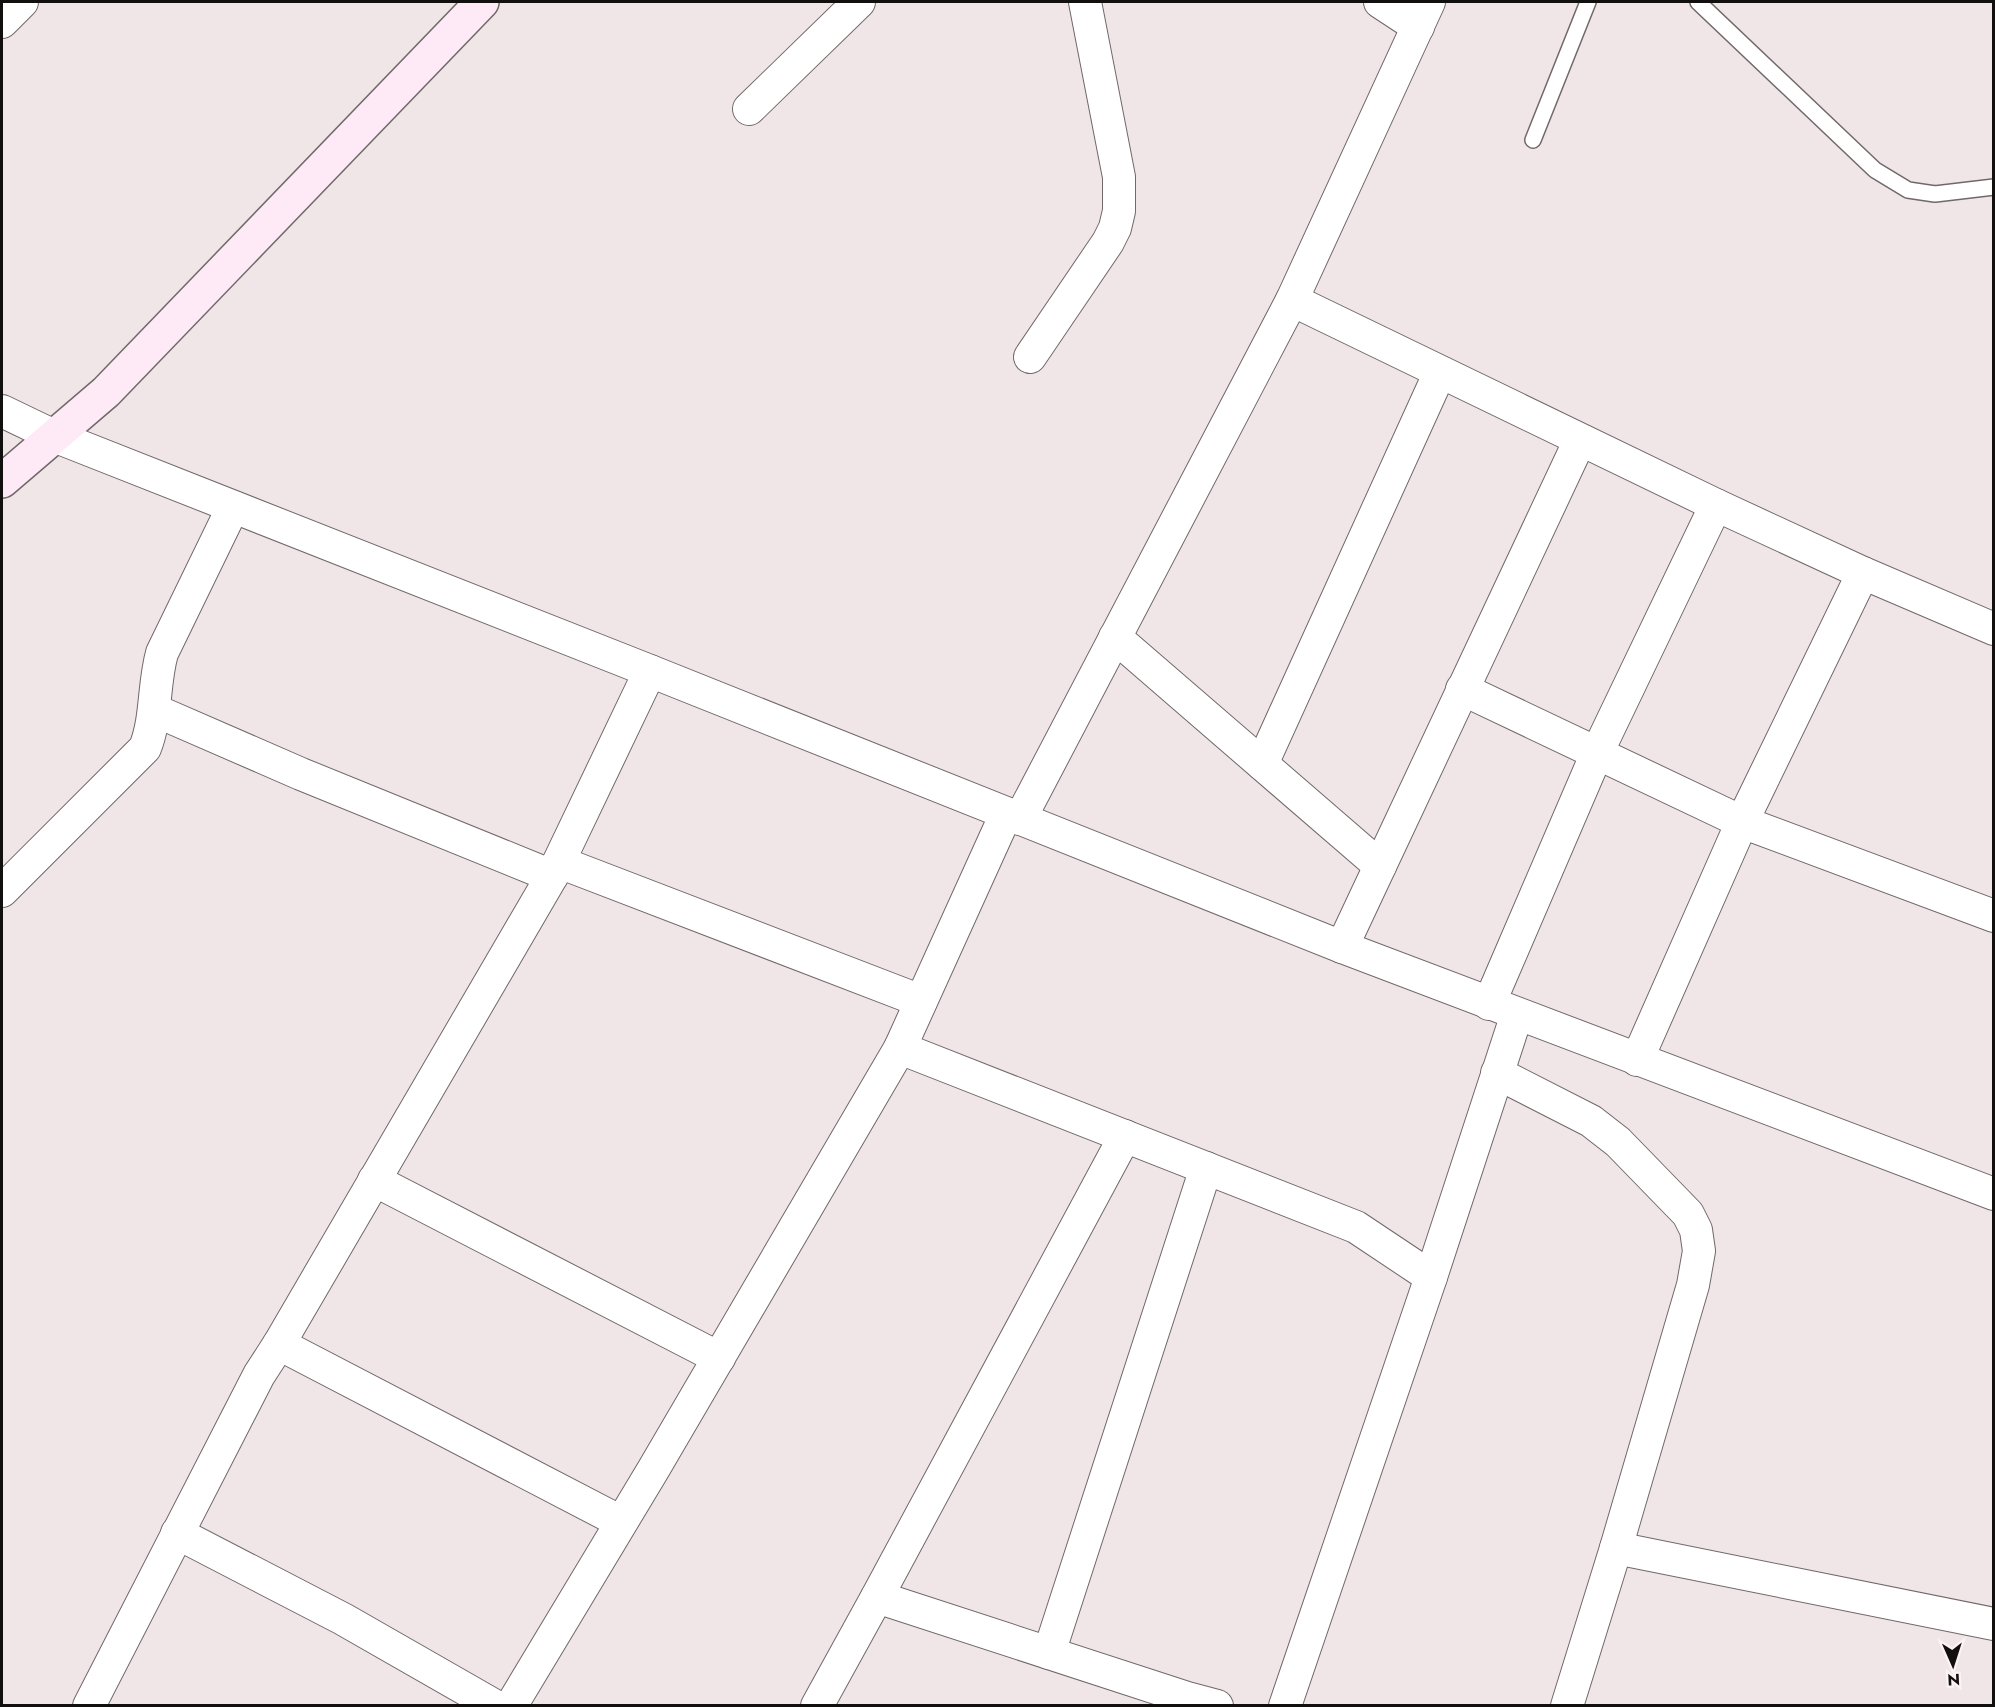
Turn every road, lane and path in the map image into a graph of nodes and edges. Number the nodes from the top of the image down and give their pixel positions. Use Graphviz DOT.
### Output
graph roads {
  1 [pos="22,2"];
  2 [pos="482,2"];
  3 [pos="859,2"];
  4 [pos="1085,2"];
  5 [pos="1380,2"];
  6 [pos="1588,2"];
  7 [pos="1698,2"];
  8 [pos="1423,14"];
  9 [pos="2,22"];
  10 [pos="749,109"];
  11 [pos="1533,140"];
  12 [pos="1994,188"];
  13 [pos="1292,300"];
  14 [pos="1030,357"];
  15 [pos="1440,372"];
  16 [pos="2,411"];
  17 [pos="54,436"];
  18 [pos="1580,440"];
  19 [pos="2,481"];
  20 [pos="1716,505"];
  21 [pos="233,507"];
  22 [pos="1863,573"];
  23 [pos="1994,629"];
  24 [pos="1115,637"];
  25 [pos="650,671"];
  26 [pos="1462,689"];
  27 [pos="154,710"];
  28 [pos="1598,753"];
  29 [pos="1262,764"];
  30 [pos="1013,816"];
  31 [pos="1742,822"];
  32 [pos="1380,866"];
  33 [pos="555,869"];
  34 [pos="2,891"];
  35 [pos="1994,916"];
  36 [pos="1342,947"];
  37 [pos="921,1001"];
  38 [pos="1503,1009"];
  39 [pos="900,1048"];
  40 [pos="1636,1059"];
  41 [pos="1497,1073"];
  42 [pos="1125,1136"];
  43 [pos="1206,1168"];
  44 [pos="374,1180"];
  45 [pos="1994,1194"];
  46 [pos="1431,1276"];
  47 [pos="279,1344"];
  48 [pos="719,1358"];
  49 [pos="621,1521"];
  50 [pos="177,1533"];
  51 [pos="1616,1548"];
  52 [pos="877,1597"];
  53 [pos="1994,1624"];
  54 [pos="1049,1653"];
  55 [pos="89,1706"];
  56 [pos="495,1706"];
  57 [pos="511,1706"];
  58 [pos="817,1706"];
  59 [pos="1217,1706"];
  60 [pos="1285,1706"];
  61 [pos="1567,1706"];
  1 -- 9 [label="street"];
  2 -- 17 [label="street"];
  3 -- 10 [label="street"];
  4 -- 14 [label="street"];
  5 -- 8 [label="street"];
  6 -- 11 [label="lane"];
  7 -- 12 [label="lane"];
  8 -- 13 [label="street"];
  13 -- 15 [label="street"];
  13 -- 24 [label="street"];
  15 -- 18 [label="street"];
  15 -- 29 [label="street"];
  16 -- 17 [label="street"];
  17 -- 19 [label="street"];
  17 -- 21 [label="street"];
  18 -- 20 [label="street"];
  18 -- 26 [label="street"];
  20 -- 22 [label="street"];
  20 -- 28 [label="street"];
  21 -- 25 [label="street"];
  21 -- 27 [label="street"];
  22 -- 23 [label="street"];
  22 -- 31 [label="street"];
  24 -- 29 [label="street"];
  24 -- 30 [label="street"];
  25 -- 30 [label="street"];
  25 -- 33 [label="street"];
  26 -- 28 [label="street"];
  26 -- 32 [label="street"];
  27 -- 33 [label="street"];
  27 -- 34 [label="street"];
  28 -- 31 [label="street"];
  28 -- 38 [label="street"];
  29 -- 32 [label="street"];
  30 -- 36 [label="street"];
  30 -- 37 [label="street"];
  31 -- 35 [label="street"];
  31 -- 40 [label="street"];
  32 -- 36 [label="street"];
  33 -- 37 [label="street"];
  33 -- 44 [label="street"];
  36 -- 38 [label="street"];
  37 -- 39 [label="street"];
  38 -- 40 [label="street"];
  38 -- 41 [label="street"];
  39 -- 42 [label="street"];
  39 -- 48 [label="street"];
  40 -- 45 [label="street"];
  41 -- 46 [label="street"];
  41 -- 51 [label="street"];
  42 -- 43 [label="street"];
  42 -- 52 [label="street"];
  43 -- 46 [label="street"];
  43 -- 54 [label="street"];
  44 -- 47 [label="street"];
  44 -- 48 [label="street"];
  46 -- 60 [label="street"];
  47 -- 49 [label="street"];
  47 -- 50 [label="street"];
  48 -- 49 [label="street"];
  49 -- 57 [label="street"];
  50 -- 55 [label="street"];
  50 -- 56 [label="street"];
  51 -- 53 [label="street"];
  51 -- 61 [label="street"];
  52 -- 54 [label="street"];
  52 -- 58 [label="street"];
  54 -- 59 [label="street"];
}
